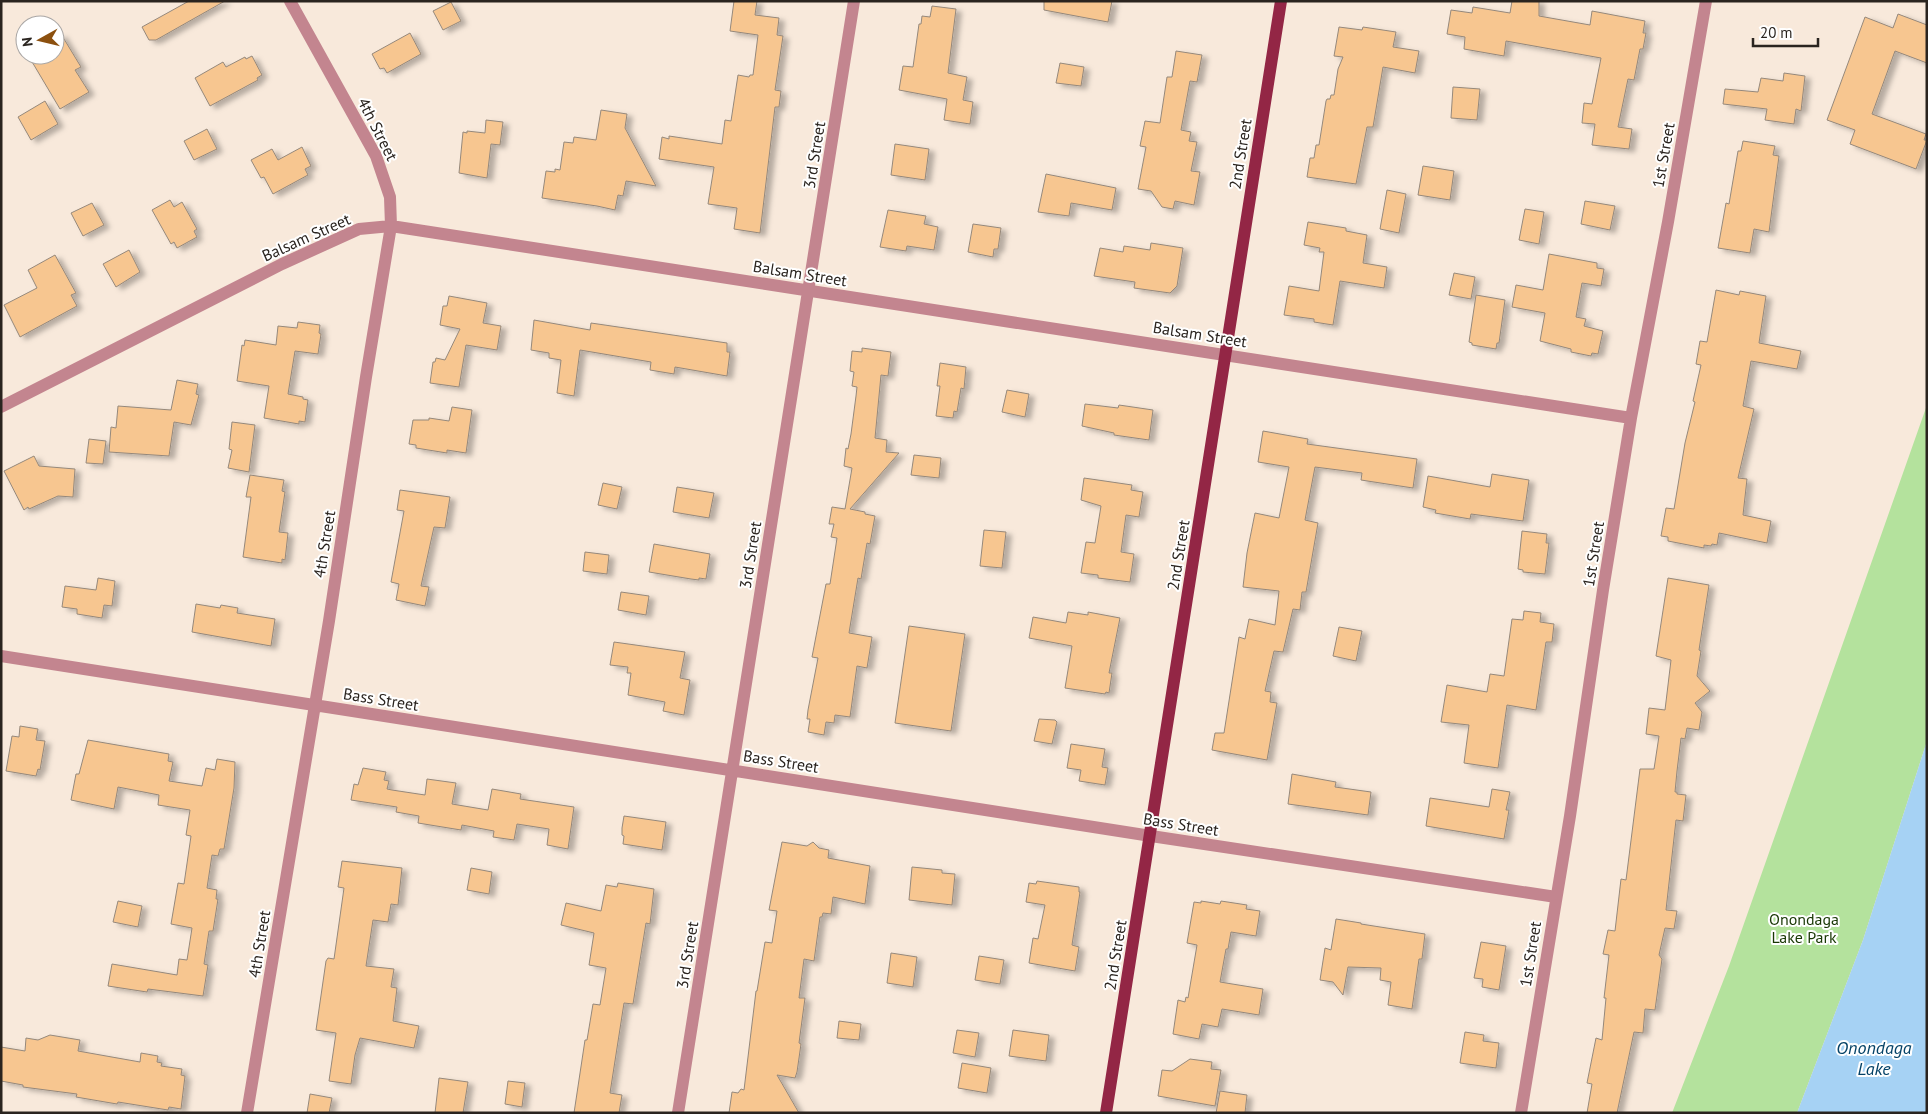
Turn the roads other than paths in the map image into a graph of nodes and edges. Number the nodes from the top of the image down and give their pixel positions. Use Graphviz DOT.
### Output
graph roads {
  1 [pos="290,1"];
  2 [pos="854,1"];
  3 [pos="1281,1"];
  4 [pos="1706,1"];
  5 [pos="391,226"];
  6 [pos="807,291"];
  7 [pos="1225,355"];
  8 [pos="1,407"];
  9 [pos="1631,418"];
  10 [pos="1,656"];
  11 [pos="315,706"];
  12 [pos="733,770"];
  13 [pos="1151,836"];
  14 [pos="1556,897"];
  15 [pos="248,1113"];
  16 [pos="678,1113"];
  17 [pos="1106,1113"];
  18 [pos="1521,1113"];
  1 -- 5 [label="street, 4th Street"];
  2 -- 6 [label="street, 3rd Street"];
  3 -- 7 [label="main road, 2nd Street"];
  4 -- 9 [label="street, 1st Street"];
  5 -- 6 [label="street, Balsam Street"];
  5 -- 8 [label="street, Balsam Street"];
  5 -- 11 [label="street, 4th Street"];
  6 -- 7 [label="street, Balsam Street"];
  6 -- 12 [label="street, 3rd Street"];
  7 -- 9 [label="street, Balsam Street"];
  7 -- 13 [label="main road, 2nd Street"];
  9 -- 14 [label="street, 1st Street"];
  10 -- 11 [label="street, Bass Street"];
  11 -- 12 [label="street, Bass Street"];
  11 -- 15 [label="street, 4th Street"];
  12 -- 13 [label="street, Bass Street"];
  12 -- 16 [label="street, 3rd Street"];
  13 -- 14 [label="street, Bass Street"];
  13 -- 17 [label="main road, 2nd Street"];
  14 -- 18 [label="street, 1st Street"];
}
